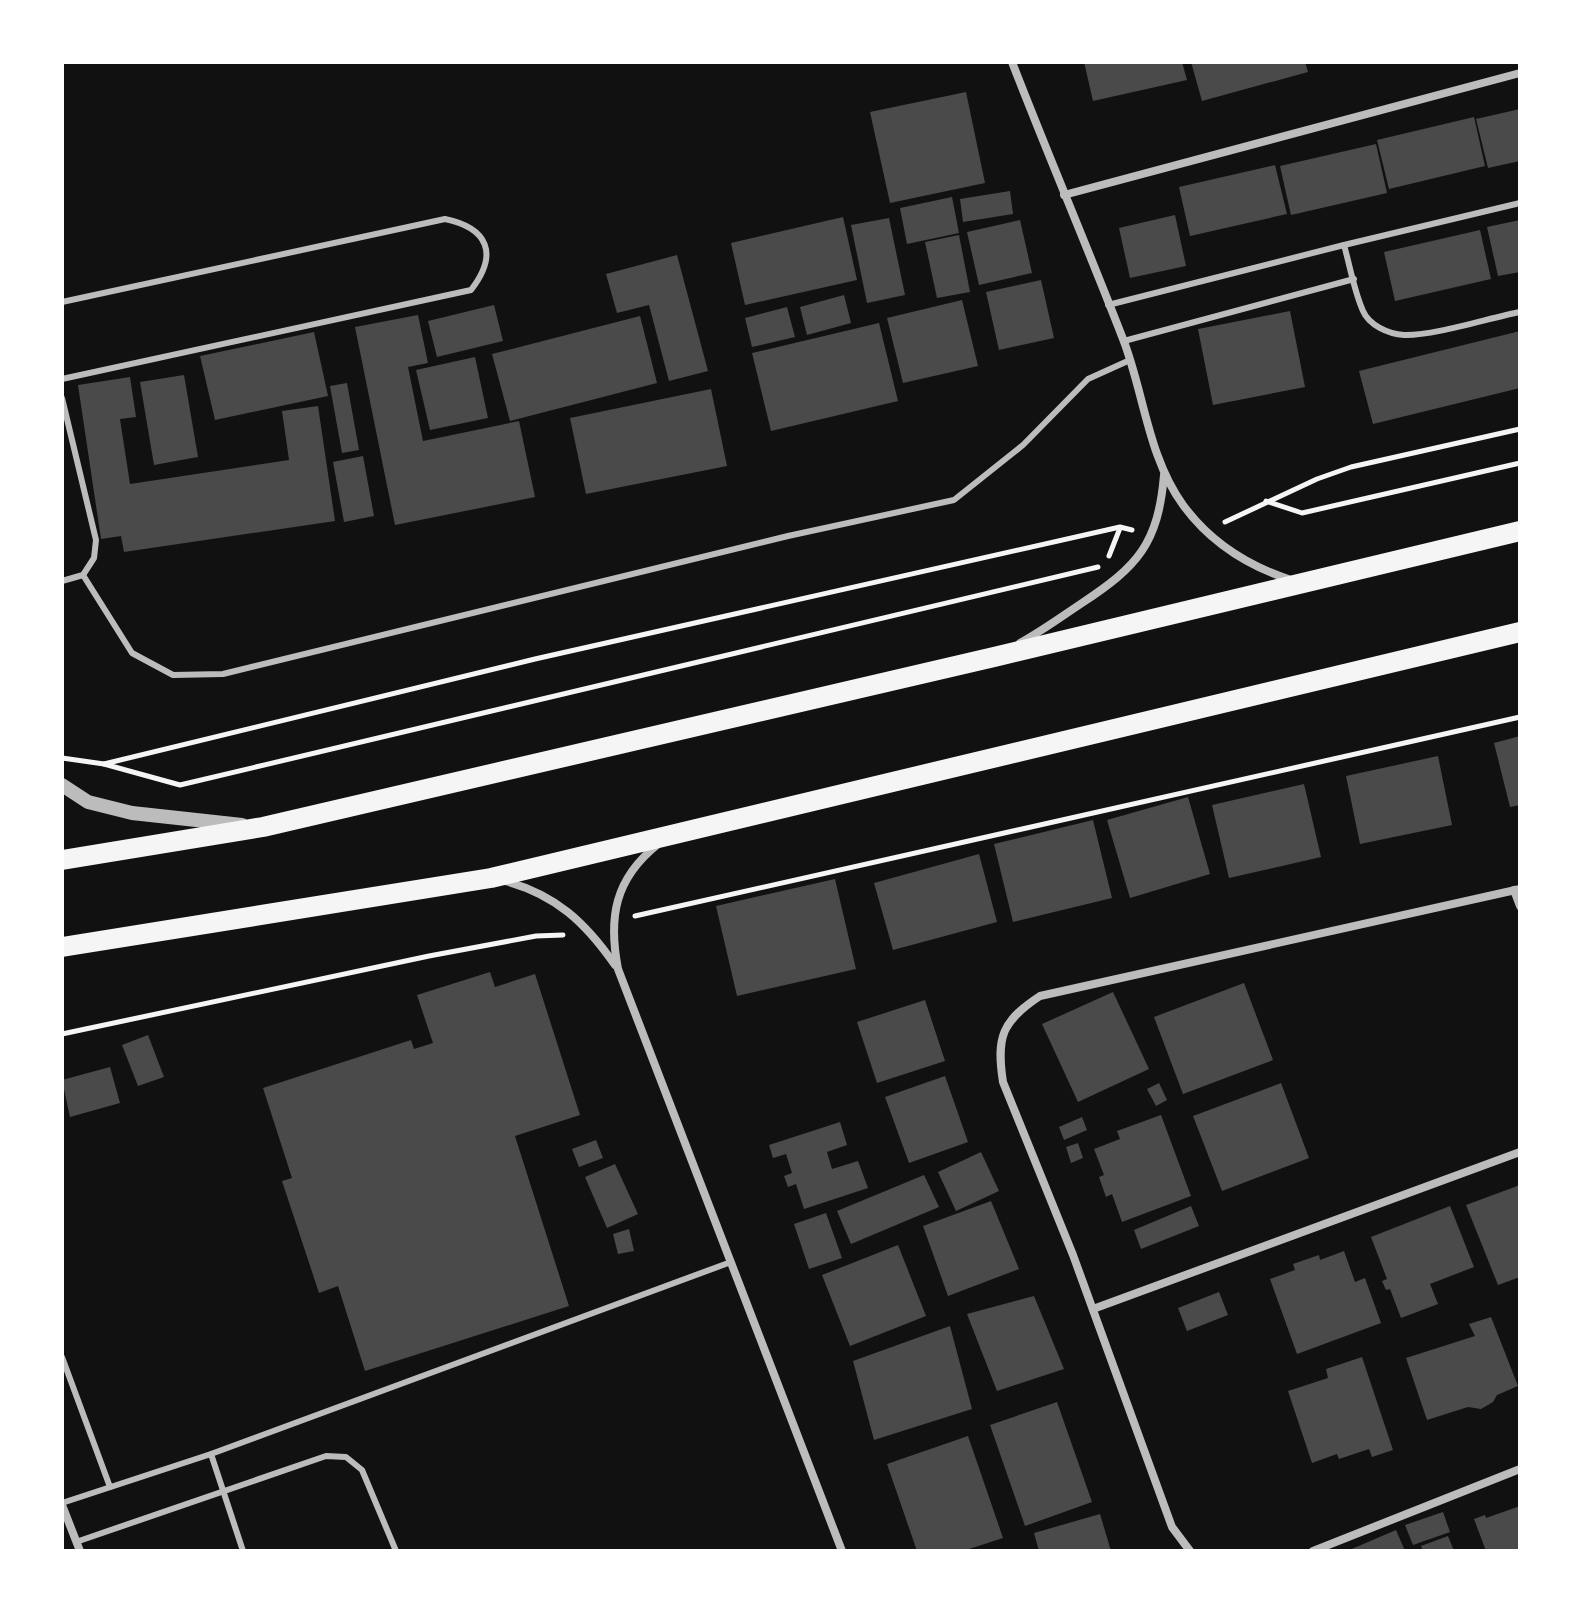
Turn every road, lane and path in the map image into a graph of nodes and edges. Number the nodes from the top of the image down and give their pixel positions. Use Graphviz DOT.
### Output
graph roads {
  1 [pos="1012,62"];
  2 [pos="1520,73"];
  3 [pos="1064,195"];
  4 [pos="1520,203"];
  5 [pos="1344,245"];
  6 [pos="1354,279"];
  7 [pos="62,302"];
  8 [pos="1108,305"];
  9 [pos="1520,312"];
  10 [pos="1124,341"];
  11 [pos="1130,360"];
  12 [pos="62,379"];
  13 [pos="62,398"];
  14 [pos="1520,429"];
  15 [pos="1520,463"];
  16 [pos="1164,475"];
  17 [pos="1266,501"];
  18 [pos="1120,527"];
  19 [pos="1520,531"];
  20 [pos="1206,532"];
  21 [pos="1151,536"];
  22 [pos="83,575"];
  23 [pos="62,581"];
  24 [pos="1303,584"];
  25 [pos="1520,632"];
  26 [pos="994,657"];
  27 [pos="1520,717"];
  28 [pos="62,758"];
  29 [pos="104,764"];
  30 [pos="62,785"];
  31 [pos="263,827"];
  32 [pos="682,830"];
  33 [pos="62,860"];
  34 [pos="491,878"];
  35 [pos="1517,890"];
  36 [pos="1520,906"];
  37 [pos="613,921"];
  38 [pos="593,934"];
  39 [pos="62,947"];
  40 [pos="618,969"];
  41 [pos="62,1034"];
  42 [pos="1520,1152"];
  43 [pos="731,1262"];
  44 [pos="1093,1309"];
  45 [pos="62,1357"];
  46 [pos="211,1454"];
  47 [pos="1520,1469"];
  48 [pos="110,1487"];
  49 [pos="223,1490"];
  50 [pos="62,1504"];
  51 [pos="78,1546"];
  52 [pos="243,1551"];
  53 [pos="396,1551"];
  54 [pos="842,1551"];
  55 [pos="1190,1551"];
  56 [pos="1313,1551"];
  1 -- 3 [label="street"];
  2 -- 3 [label="street"];
  3 -- 8 [label="street"];
  4 -- 5 [label="lane"];
  5 -- 6 [label="lane"];
  5 -- 8 [label="lane"];
  6 -- 9 [label="lane"];
  6 -- 10 [label="lane"];
  7 -- 12 [label="lane"];
  8 -- 10 [label="street"];
  10 -- 11 [label="street"];
  11 -- 16 [label="street"];
  11 -- 22 [label="lane"];
  13 -- 22 [label="lane"];
  14 -- 17 [label="path"];
  15 -- 17 [label="path"];
  16 -- 20 [label="street"];
  16 -- 21 [label="street"];
  17 -- 20 [label="path"];
  18 -- 21 [label="path"];
  18 -- 29 [label="path"];
  18 -- 29 [label="path"];
  19 -- 24 [label="main road"];
  20 -- 24 [label="street"];
  21 -- 26 [label="street"];
  22 -- 23 [label="lane"];
  24 -- 26 [label="main road"];
  25 -- 32 [label="main road"];
  26 -- 31 [label="main road"];
  27 -- 37 [label="path"];
  28 -- 29 [label="path"];
  30 -- 31 [label="street"];
  31 -- 33 [label="main road"];
  32 -- 34 [label="main road"];
  32 -- 37 [label="street"];
  34 -- 38 [label="street"];
  34 -- 39 [label="main road"];
  35 -- 36 [label="street"];
  35 -- 44 [label="street"];
  37 -- 40 [label="street"];
  38 -- 40 [label="street"];
  38 -- 41 [label="path"];
  40 -- 43 [label="street"];
  42 -- 44 [label="street"];
  43 -- 46 [label="lane"];
  43 -- 54 [label="street"];
  44 -- 55 [label="street"];
  45 -- 48 [label="lane"];
  46 -- 48 [label="lane"];
  46 -- 49 [label="lane"];
  47 -- 56 [label="street"];
  48 -- 50 [label="lane"];
  49 -- 51 [label="lane"];
  49 -- 52 [label="lane"];
  49 -- 53 [label="lane"];
  50 -- 51 [label="street"];
}
